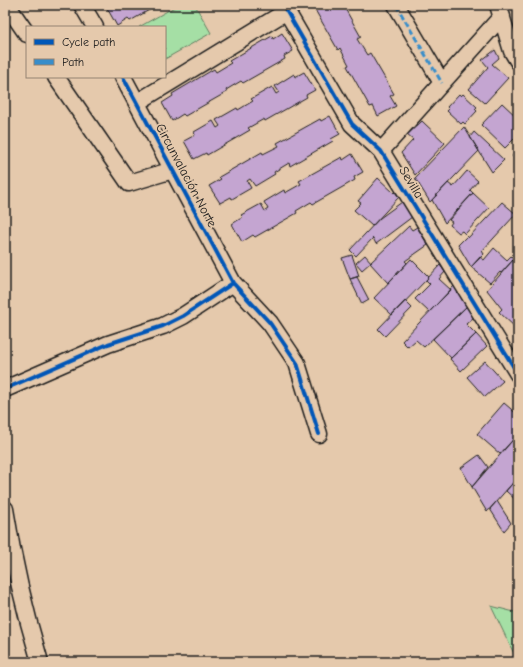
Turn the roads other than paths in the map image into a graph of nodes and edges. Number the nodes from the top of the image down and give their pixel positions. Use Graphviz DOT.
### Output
graph roads {
  1 [pos="7,5"];
  2 [pos="82,5"];
  3 [pos="396,5"];
  4 [pos="285,8"];
  5 [pos="500,10"];
  6 [pos="94,26"];
  7 [pos="26,33"];
  8 [pos="518,61"];
  9 [pos="57,78"];
  10 [pos="124,78"];
  11 [pos="442,83"];
  12 [pos="138,102"];
  13 [pos="381,151"];
  14 [pos="173,170"];
  15 [pos="233,283"];
  16 [pos="515,363"];
  17 [pos="5,389"];
  18 [pos="319,434"];
  19 [pos="5,509"];
  20 [pos="40,662"];
  1 -- 7 [label="street"];
  2 -- 6 [label="street"];
  3 -- 11 [label="street"];
  4 -- 12 [label="street"];
  4 -- 13 [label="street, Sevilla"];
  5 -- 8 [label="street"];
  5 -- 11 [label="street"];
  9 -- 14 [label="street"];
  10 -- 12 [label="street, Circunvalación Norte"];
  11 -- 13 [label="street"];
  12 -- 14 [label="street, Circunvalación Norte"];
  13 -- 16 [label="street, Sevilla"];
  14 -- 15 [label="street, Circunvalación Norte"];
  15 -- 17 [label="street"];
  15 -- 18 [label="street, Circunvalación Norte"];
  19 -- 20 [label="street"];
}
